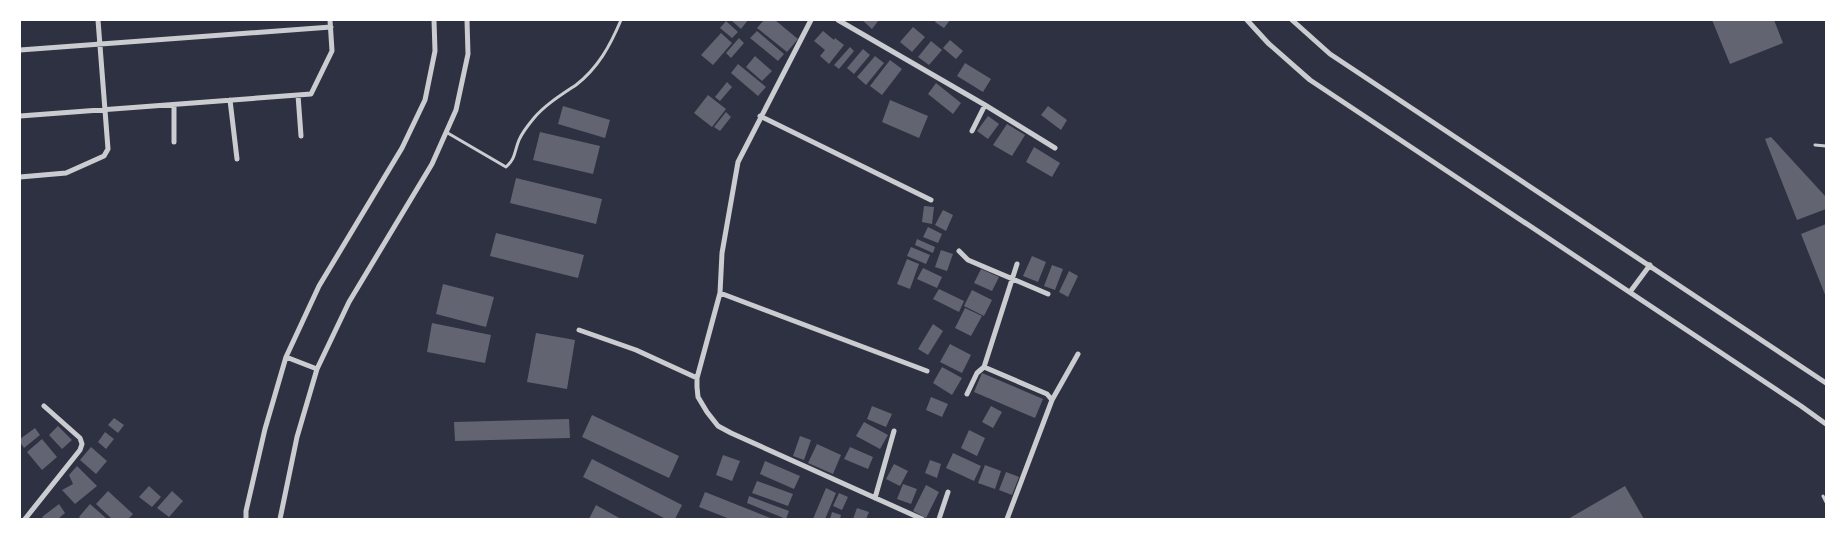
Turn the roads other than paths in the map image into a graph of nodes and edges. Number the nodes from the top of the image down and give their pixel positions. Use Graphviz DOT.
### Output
graph roads {
  1 [pos="98,20"];
  2 [pos="330,20"];
  3 [pos="434,20"];
  4 [pos="467,20"];
  5 [pos="621,20"];
  6 [pos="811,20"];
  7 [pos="838,20"];
  8 [pos="1247,20"];
  9 [pos="1292,20"];
  10 [pos="330,27"];
  11 [pos="100,44"];
  12 [pos="20,50"];
  13 [pos="298,95"];
  14 [pos="230,100"];
  15 [pos="174,105"];
  16 [pos="986,105"];
  17 [pos="105,110"];
  18 [pos="20,116"];
  19 [pos="760,116"];
  20 [pos="972,131"];
  21 [pos="446,132"];
  22 [pos="301,136"];
  23 [pos="174,142"];
  24 [pos="1815,145"];
  25 [pos="1826,146"];
  26 [pos="1055,148"];
  27 [pos="237,159"];
  28 [pos="20,177"];
  29 [pos="931,200"];
  30 [pos="959,251"];
  31 [pos="1017,264"];
  32 [pos="1650,265"];
  33 [pos="1011,279"];
  34 [pos="1630,292"];
  35 [pos="720,293"];
  36 [pos="1048,294"];
  37 [pos="579,330"];
  38 [pos="1078,354"];
  39 [pos="286,357"];
  40 [pos="984,367"];
  41 [pos="317,369"];
  42 [pos="927,371"];
  43 [pos="697,378"];
  44 [pos="1826,382"];
  45 [pos="967,394"];
  46 [pos="1052,400"];
  47 [pos="44,406"];
  48 [pos="1826,424"];
  49 [pos="894,431"];
  50 [pos="948,492"];
  51 [pos="1823,496"];
  52 [pos="875,498"];
  53 [pos="1826,502"];
  54 [pos="25,519"];
  55 [pos="246,519"];
  56 [pos="280,519"];
  57 [pos="922,519"];
  58 [pos="939,519"];
  59 [pos="1007,519"];
  1 -- 11 [label="street"];
  2 -- 10 [label="street"];
  3 -- 39 [label="street"];
  4 -- 21 [label="street"];
  5 -- 21 [label="lane"];
  6 -- 19 [label="street"];
  7 -- 16 [label="street"];
  8 -- 34 [label="street"];
  9 -- 32 [label="street"];
  10 -- 11 [label="street"];
  10 -- 13 [label="street"];
  11 -- 12 [label="street"];
  11 -- 17 [label="street"];
  13 -- 14 [label="street"];
  13 -- 22 [label="street"];
  14 -- 15 [label="street"];
  14 -- 27 [label="street"];
  15 -- 17 [label="street"];
  15 -- 23 [label="street"];
  16 -- 20 [label="street"];
  16 -- 26 [label="street"];
  17 -- 18 [label="street"];
  17 -- 28 [label="street"];
  19 -- 29 [label="street"];
  19 -- 35 [label="street"];
  21 -- 41 [label="street"];
  24 -- 25 [label="lane"];
  30 -- 33 [label="street"];
  31 -- 33 [label="street"];
  32 -- 34 [label="street"];
  32 -- 44 [label="street"];
  33 -- 36 [label="street"];
  33 -- 40 [label="street"];
  34 -- 48 [label="street"];
  35 -- 42 [label="street"];
  35 -- 43 [label="street"];
  37 -- 43 [label="street"];
  38 -- 46 [label="street"];
  39 -- 41 [label="street"];
  39 -- 55 [label="street"];
  40 -- 45 [label="street"];
  40 -- 46 [label="street"];
  41 -- 56 [label="street"];
  43 -- 52 [label="street"];
  46 -- 59 [label="street"];
  47 -- 54 [label="street"];
  49 -- 52 [label="street"];
  50 -- 58 [label="street"];
  51 -- 53 [label="lane"];
  52 -- 57 [label="street"];
}
